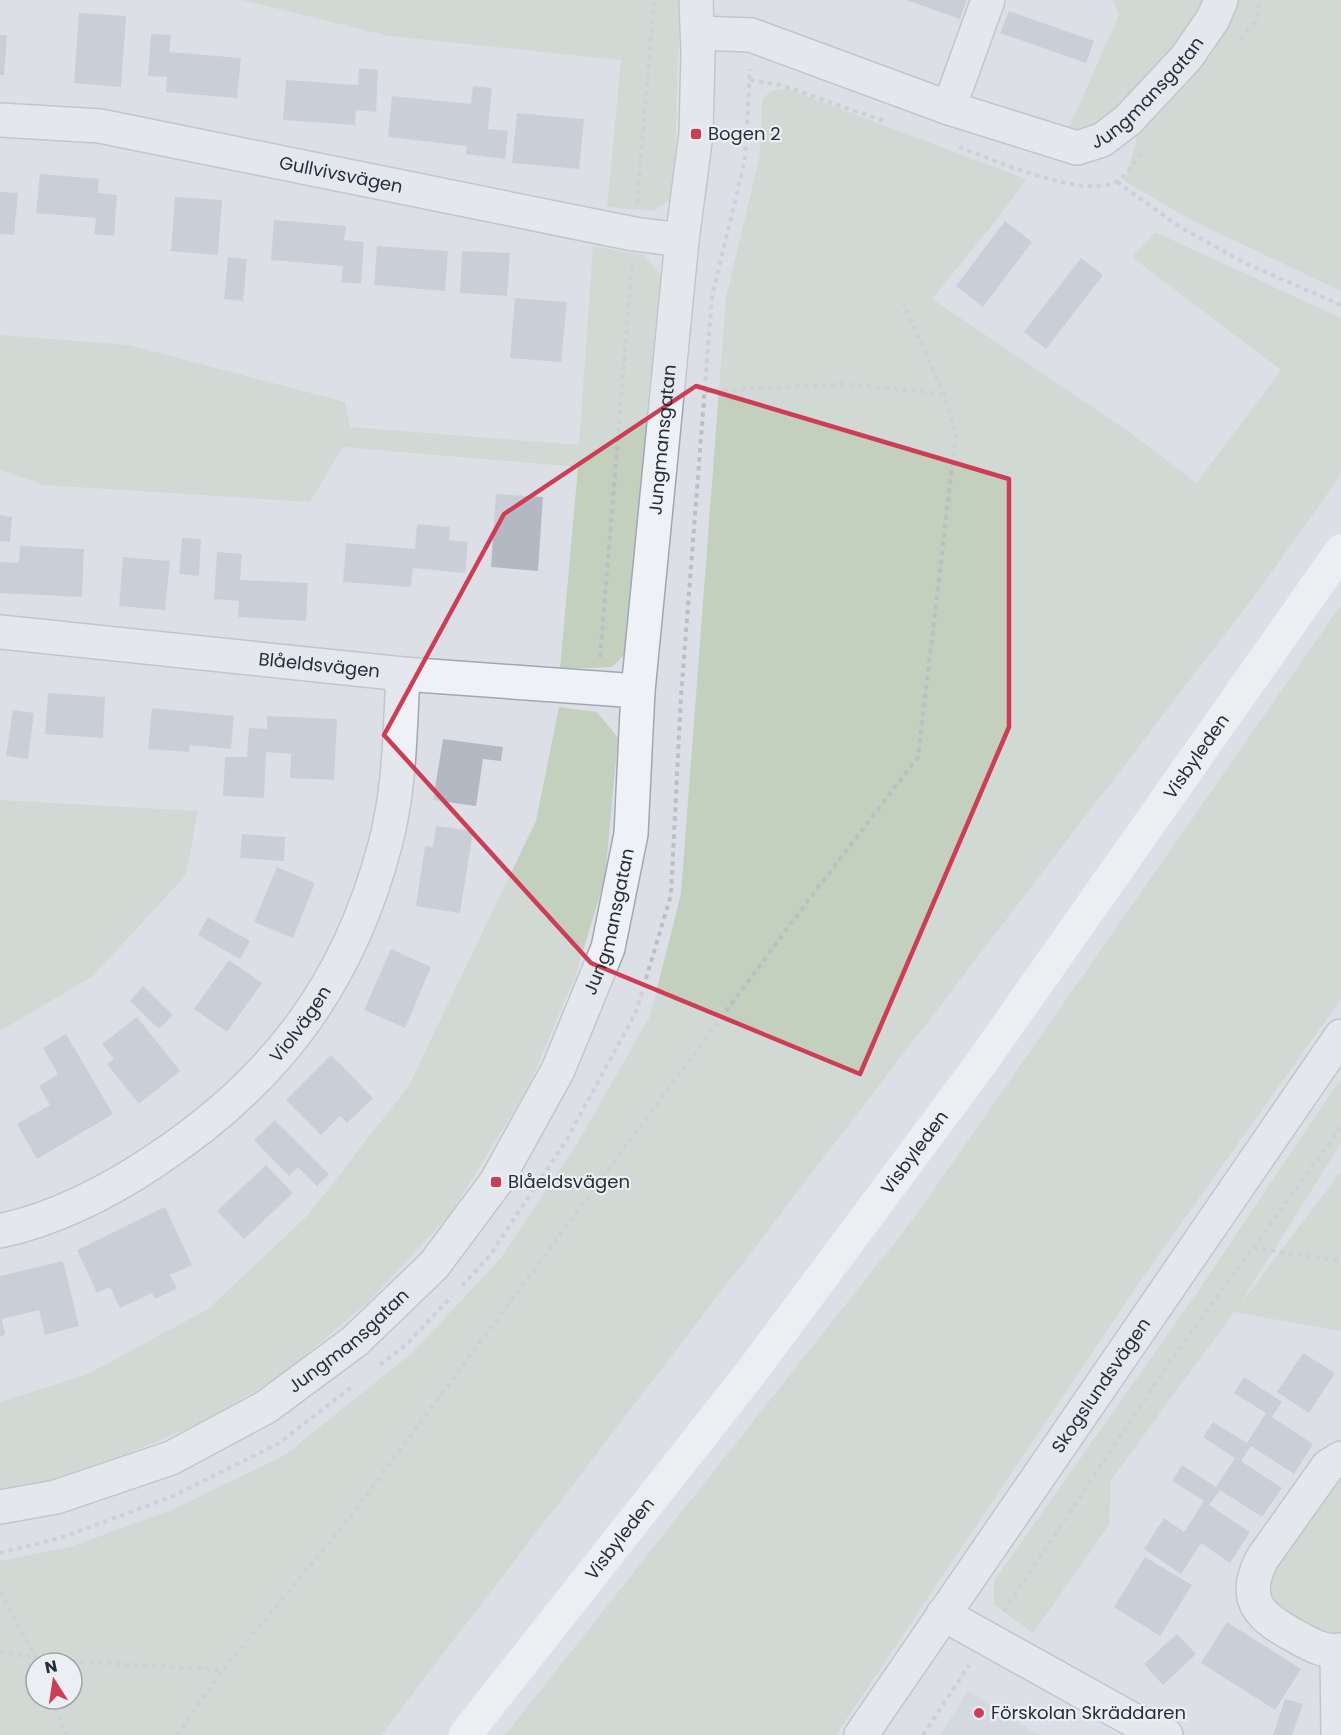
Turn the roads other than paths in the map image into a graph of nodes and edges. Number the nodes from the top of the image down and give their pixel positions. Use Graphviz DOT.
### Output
graph roads {
  1 [pos="696,0"];
  2 [pos="988,0"];
  3 [pos="1221,0"];
  4 [pos="698,33"];
  5 [pos="949,108"];
  6 [pos="0,120"];
  7 [pos="682,240"];
  8 [pos="1341,551"];
  9 [pos="0,632"];
  10 [pos="403,674"];
  11 [pos="638,692"];
  12 [pos="1341,1036"];
  13 [pos="0,1231"];
  14 [pos="1341,1458"];
  15 [pos="0,1507"];
  16 [pos="943,1614"];
  17 [pos="1339,1651"];
  18 [pos="465,1735"];
  19 [pos="861,1735"];
  20 [pos="1166,1735"];
  21 [pos="1338,1735"];
  1 -- 4 [label="street, Jungmansgatan"];
  2 -- 5 [label="street"];
  3 -- 5 [label="street, Jungmansgatan"];
  4 -- 5 [label="street, Jungmansgatan"];
  4 -- 7 [label="street, Jungmansgatan"];
  6 -- 7 [label="street, Gullvivsvägen"];
  7 -- 11 [label="street, Jungmansgatan"];
  8 -- 18 [label="main road, Visbyleden"];
  9 -- 10 [label="street, Blåeldsvägen"];
  10 -- 11 [label="street, Blåeldsvägen"];
  10 -- 13 [label="street, Violvägen"];
  11 -- 15 [label="street, Jungmansgatan"];
  12 -- 16 [label="street, Skogslundsvägen"];
  14 -- 17 [label="street"];
  16 -- 19 [label="street, Skogslundsvägen"];
  16 -- 20 [label="street"];
  17 -- 21 [label="street"];
}
